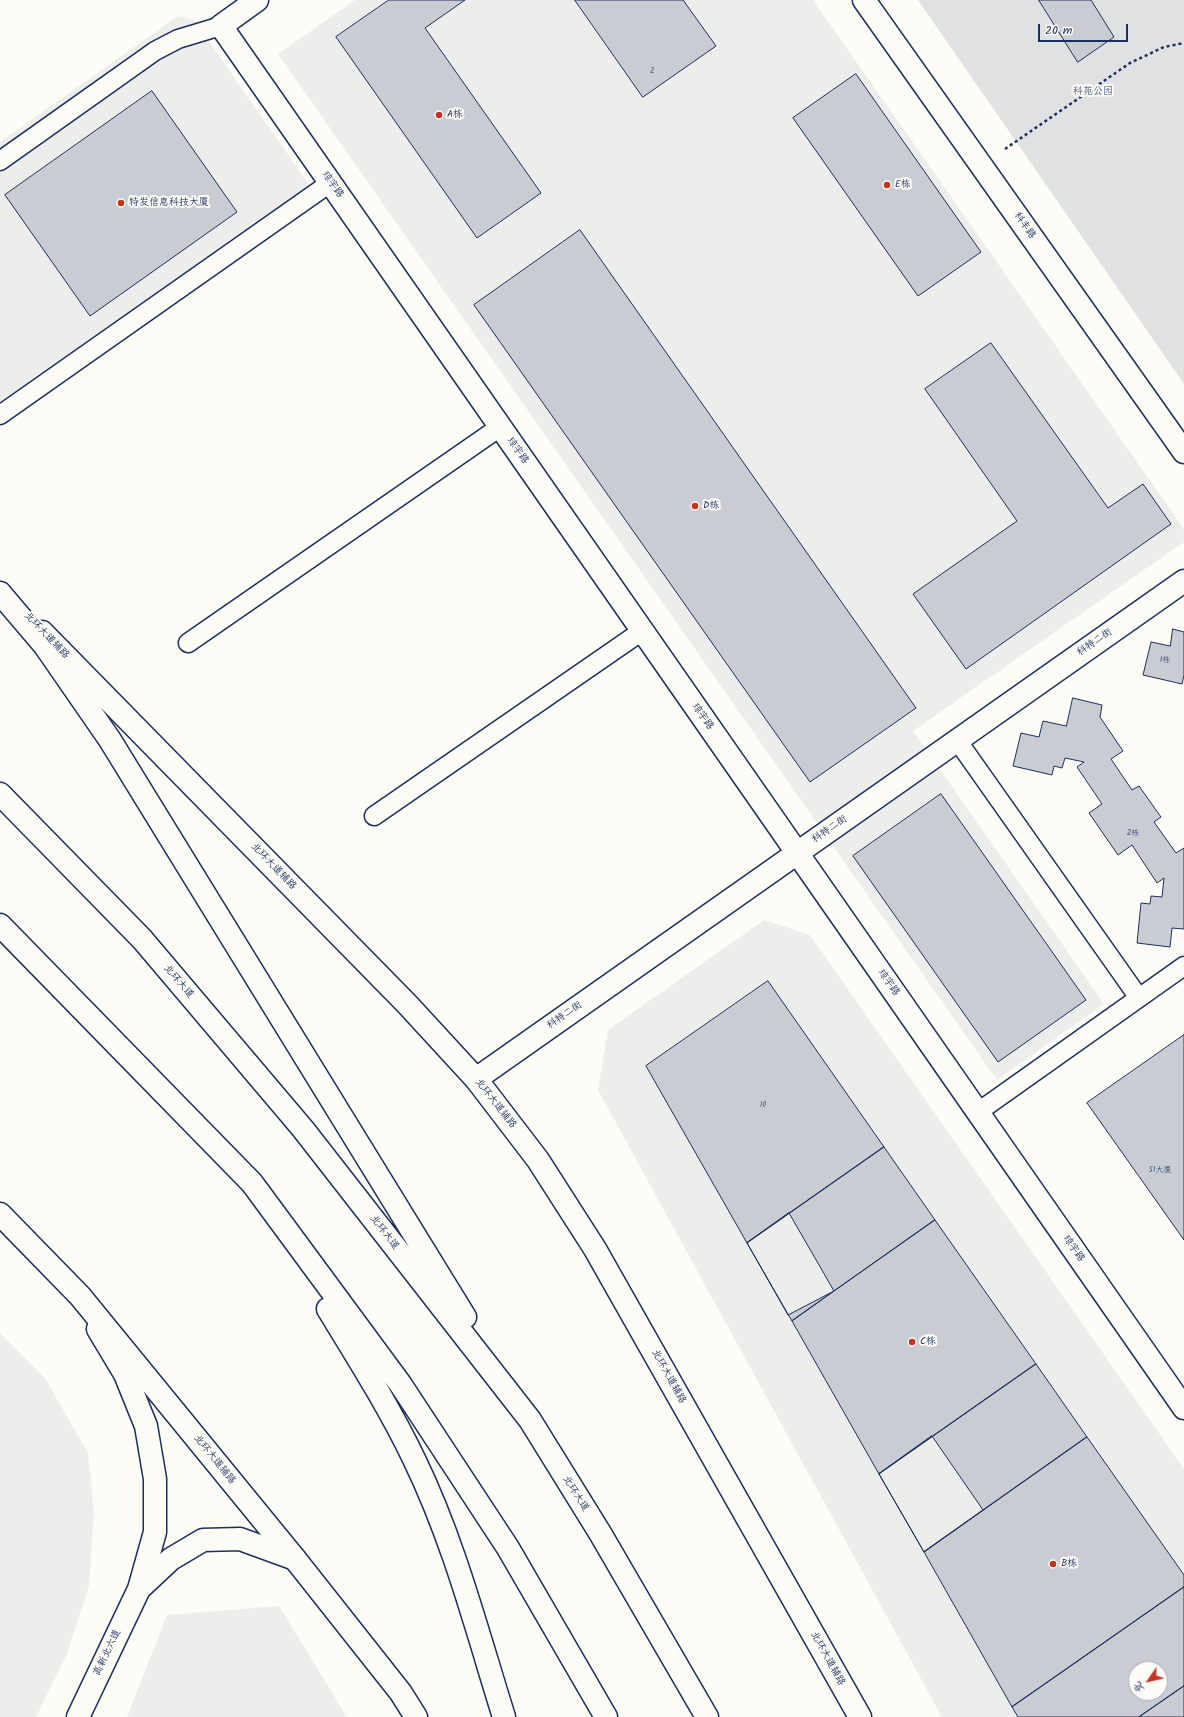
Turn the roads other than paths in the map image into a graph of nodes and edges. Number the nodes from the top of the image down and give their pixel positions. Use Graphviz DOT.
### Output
graph roads {
  1 [pos="257,0"];
  2 [pos="864,0"];
  3 [pos="220,26"];
  4 [pos="0,161"];
  5 [pos="330,183"];
  6 [pos="0,415"];
  7 [pos="500,426"];
  8 [pos="1184,452"];
  9 [pos="1184,580"];
  10 [pos="0,589"];
  11 [pos="0,594"];
  12 [pos="642,631"];
  13 [pos="188,643"];
  14 [pos="957,740"];
  15 [pos="0,794"];
  16 [pos="374,816"];
  17 [pos="797,853"];
  18 [pos="0,925"];
  19 [pos="1184,966"];
  20 [pos="1139,998"];
  21 [pos="476,1079"];
  22 [pos="978,1112"];
  23 [pos="252,1183"];
  24 [pos="0,1214"];
  25 [pos="80,1296"];
  26 [pos="1184,1408"];
  27 [pos="530,1420"];
  28 [pos="295,1559"];
  29 [pos="139,1589"];
  30 [pos="78,1717"];
  31 [pos="416,1717"];
  32 [pos="504,1717"];
  33 [pos="606,1717"];
  34 [pos="707,1717"];
  35 [pos="860,1717"];
  1 -- 3 [label="main road"];
  2 -- 8 [label="main road, 科丰路"];
  3 -- 4 [label="lane"];
  3 -- 5 [label="main road, 琼宇路"];
  5 -- 6 [label="lane"];
  5 -- 7 [label="main road, 琼宇路"];
  7 -- 12 [label="main road, 琼宇路"];
  7 -- 13 [label="lane"];
  9 -- 14 [label="main road, 科特二街"];
  10 -- 21 [label="main road, 北环大道辅路"];
  11 -- 27 [label="main road"];
  12 -- 16 [label="lane"];
  12 -- 17 [label="main road, 琼宇路"];
  14 -- 17 [label="main road, 科特二街"];
  14 -- 20 [label="lane"];
  15 -- 27 [label="main road, 北环大道"];
  17 -- 21 [label="main road, 科特二街"];
  17 -- 22 [label="main road, 琼宇路"];
  18 -- 23 [label="main road"];
  19 -- 20 [label="lane"];
  20 -- 22 [label="lane"];
  21 -- 35 [label="main road, 北环大道辅路"];
  22 -- 26 [label="main road, 琼宇路"];
  23 -- 32 [label="main road"];
  23 -- 33 [label="main road"];
  24 -- 25 [label="main road, 北环大道辅路"];
  25 -- 28 [label="main road, 北环大道辅路"];
  25 -- 29 [label="main road"];
  27 -- 34 [label="main road, 北环大道"];
  28 -- 29 [label="main road"];
  28 -- 31 [label="main road, 北环大道辅路"];
  29 -- 30 [label="main road, 高新北六道"];
}
